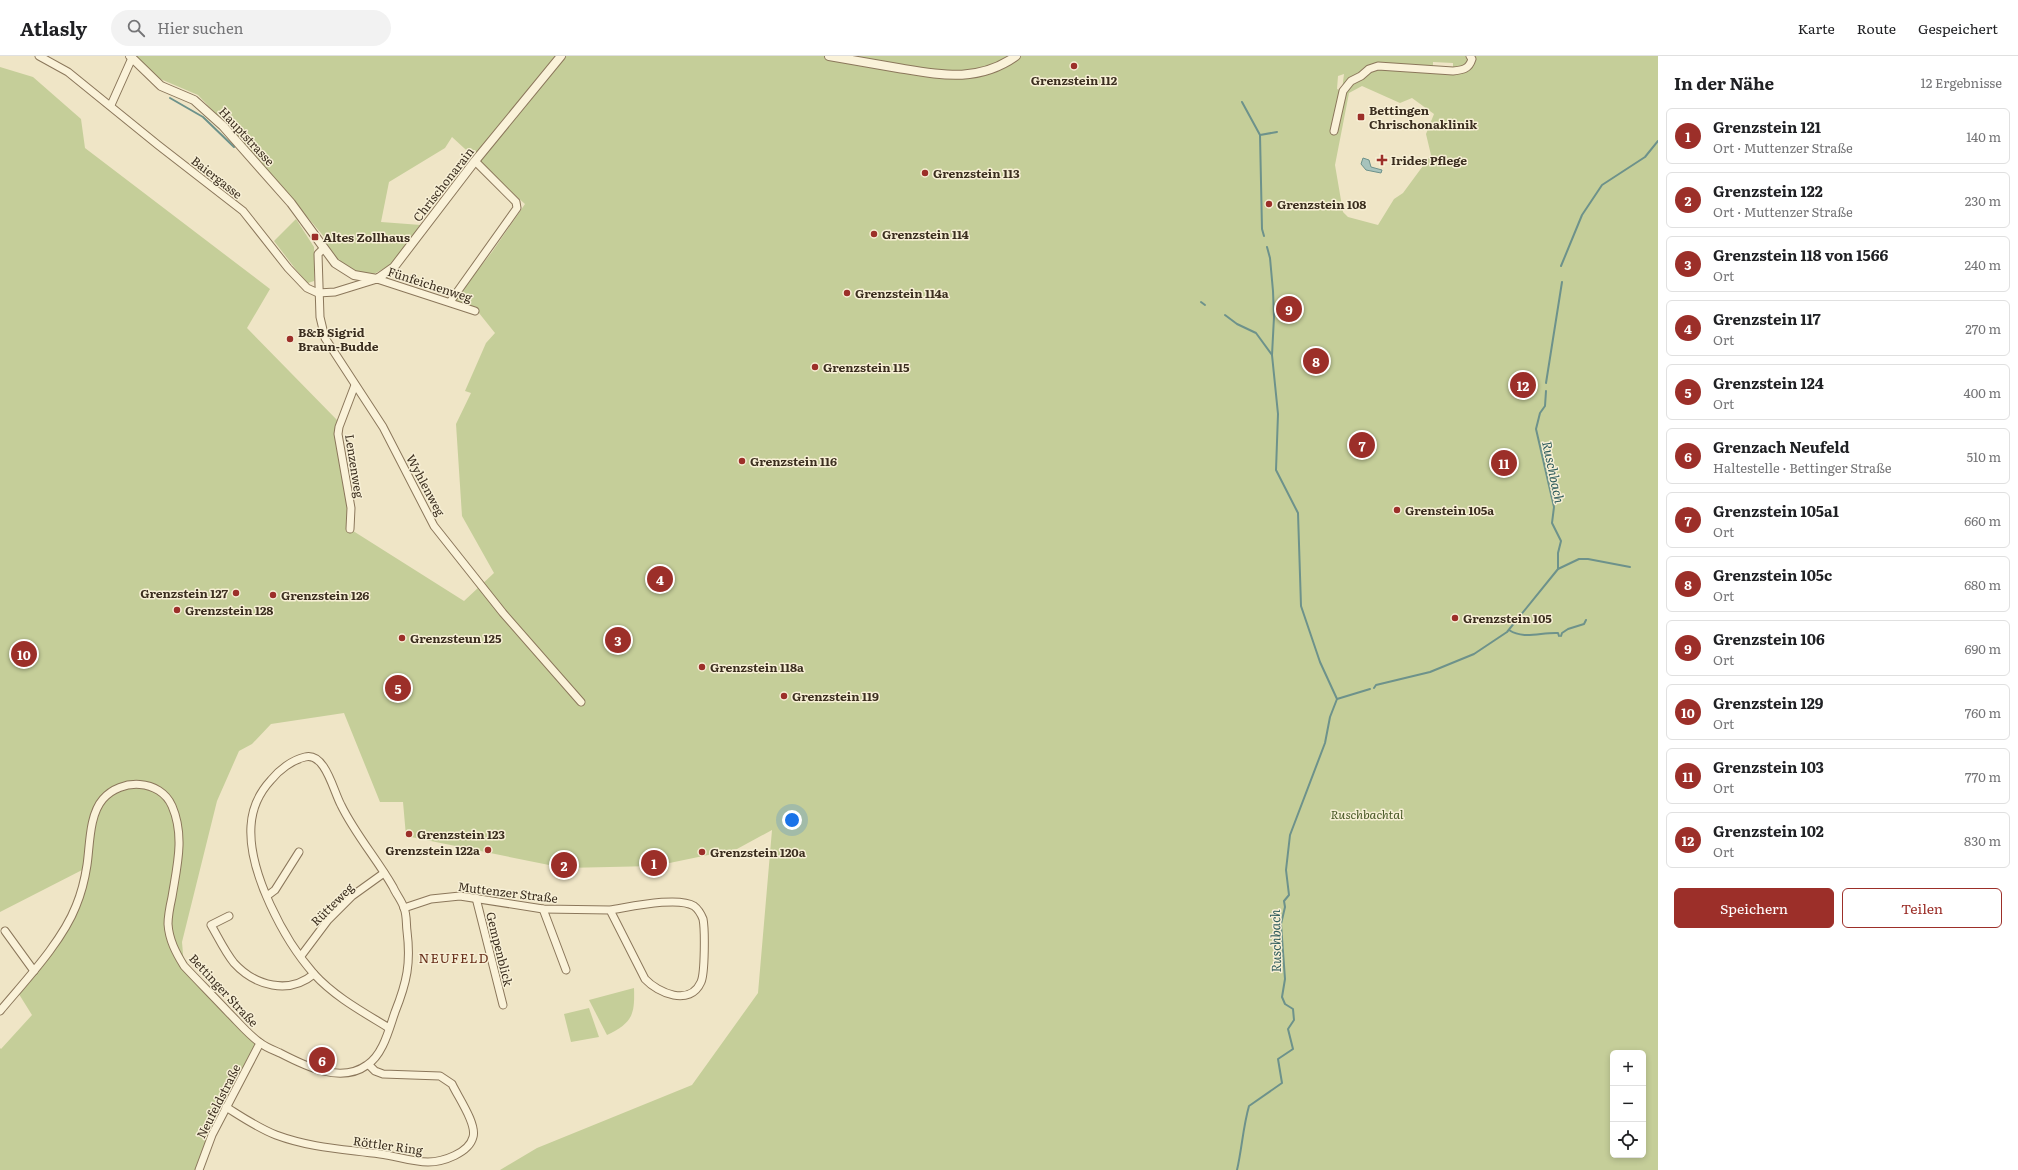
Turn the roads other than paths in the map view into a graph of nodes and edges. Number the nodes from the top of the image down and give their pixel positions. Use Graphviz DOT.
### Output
graph roads {
  1 [pos="40,56"];
  2 [pos="561,56"];
  3 [pos="829,56"];
  4 [pos="1016,56"];
  5 [pos="1470,56"];
  6 [pos="131,57"];
  7 [pos="111,105"];
  8 [pos="1334,131"];
  9 [pos="475,161"];
  10 [pos="325,252"];
  11 [pos="377,279"];
  12 [pos="318,293"];
  13 [pos="450,302"];
  14 [pos="475,311"];
  15 [pos="355,385"];
  16 [pos="350,529"];
  17 [pos="581,702"];
  18 [pos="299,852"];
  19 [pos="384,873"];
  20 [pos="267,896"];
  21 [pos="476,898"];
  22 [pos="404,908"];
  23 [pos="543,909"];
  24 [pos="610,910"];
  25 [pos="229,916"];
  26 [pos="5,932"];
  27 [pos="301,956"];
  28 [pos="566,970"];
  29 [pos="34,971"];
  30 [pos="314,974"];
  31 [pos="503,1005"];
  32 [pos="0,1011"];
  33 [pos="389,1028"];
  34 [pos="260,1043"];
  35 [pos="369,1065"];
  36 [pos="226,1107"];
  37 [pos="199,1170"];
  1 -- 7 [label="street, Baiergasse"];
  2 -- 9 [label="street, Chrischonarain"];
  3 -- 4 [label="street"];
  5 -- 8 [label="street"];
  6 -- 7 [label="street"];
  6 -- 10 [label="street, Hauptstrasse"];
  7 -- 12 [label="street, Baiergasse"];
  9 -- 11 [label="street, Chrischonarain"];
  9 -- 13 [label="street"];
  10 -- 11 [label="street"];
  10 -- 12 [label="street, Wyhlenweg"];
  11 -- 12 [label="street"];
  11 -- 13 [label="street, Fünfeichenweg"];
  12 -- 15 [label="street, Wyhlenweg"];
  13 -- 14 [label="street, Fünfeichenweg"];
  15 -- 16 [label="street, Lenzenweg"];
  15 -- 17 [label="street, Wyhlenweg"];
  18 -- 20 [label="street"];
  19 -- 20 [label="street"];
  19 -- 22 [label="street"];
  19 -- 27 [label="street, Rütteweg"];
  20 -- 27 [label="street"];
  21 -- 22 [label="street, Muttenzer Straße"];
  21 -- 23 [label="street, Muttenzer Straße"];
  21 -- 31 [label="street, Gempenblick"];
  22 -- 33 [label="street"];
  23 -- 24 [label="street, Muttenzer Straße"];
  23 -- 28 [label="street"];
  24 -- 24 [label="street, Muttenzer Straße"];
  25 -- 30 [label="street"];
  26 -- 29 [label="street"];
  27 -- 30 [label="street"];
  29 -- 32 [label="street, Bettinger Straße"];
  29 -- 34 [label="street, Bettinger Straße"];
  30 -- 33 [label="street"];
  33 -- 35 [label="street"];
  34 -- 35 [label="street, Bettinger Straße"];
  34 -- 36 [label="street, Neufeldstraße"];
  35 -- 36 [label="street, Röttler Ring"];
  36 -- 37 [label="street, Neufeldstraße"];
}
